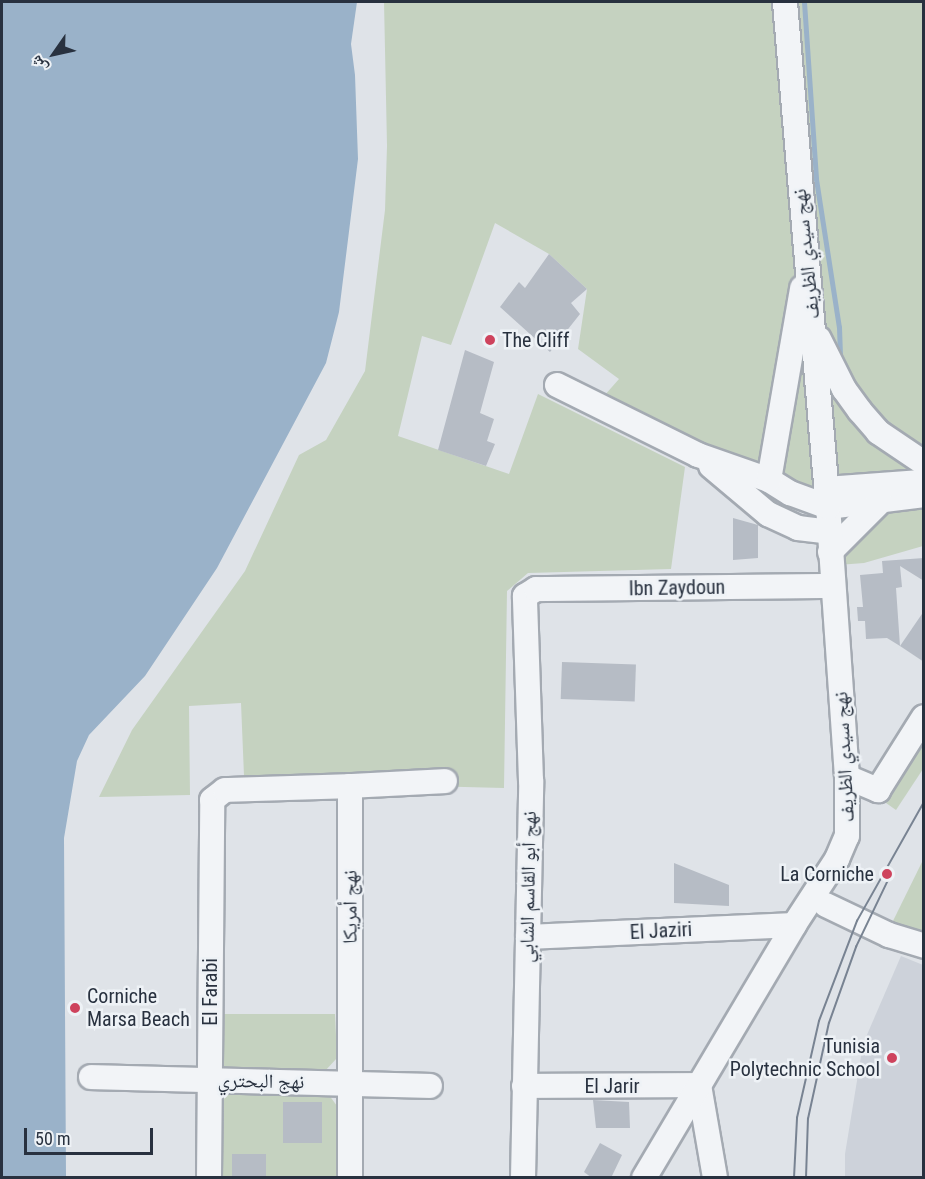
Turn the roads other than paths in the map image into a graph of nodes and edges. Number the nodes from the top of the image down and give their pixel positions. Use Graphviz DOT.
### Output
graph roads {
  1 [pos="785,2"];
  2 [pos="806,268"];
  3 [pos="813,326"];
  4 [pos="557,384"];
  5 [pos="698,455"];
  6 [pos="924,463"];
  7 [pos="769,480"];
  8 [pos="924,482"];
  9 [pos="924,495"];
  10 [pos="827,498"];
  11 [pos="880,502"];
  12 [pos="830,542"];
  13 [pos="833,586"];
  14 [pos="525,596"];
  15 [pos="924,717"];
  16 [pos="848,777"];
  17 [pos="445,781"];
  18 [pos="350,786"];
  19 [pos="826,905"];
  20 [pos="794,925"];
  21 [pos="528,938"];
  22 [pos="924,946"];
  23 [pos="91,1077"];
  24 [pos="210,1081"];
  25 [pos="349,1082"];
  26 [pos="699,1085"];
  27 [pos="430,1086"];
  28 [pos="524,1086"];
  29 [pos="209,1178"];
  30 [pos="350,1178"];
  31 [pos="524,1178"];
  32 [pos="644,1178"];
  33 [pos="716,1178"];
  1 -- 2 [label="street, نهج سيدي الظريف"];
  2 -- 3 [label="street, نهج سيدي الظريف"];
  2 -- 7 [label="street"];
  3 -- 6 [label="street"];
  3 -- 10 [label="street, نهج سيدي الظريف"];
  4 -- 5 [label="street"];
  5 -- 7 [label="street"];
  5 -- 12 [label="street"];
  7 -- 10 [label="street"];
  8 -- 10 [label="street"];
  9 -- 11 [label="street"];
  10 -- 11 [label="street"];
  10 -- 12 [label="street, نهج سيدي الظريف"];
  11 -- 12 [label="street"];
  12 -- 13 [label="street, نهج سيدي الظريف"];
  13 -- 14 [label="street, Ibn Zaydoun"];
  13 -- 16 [label="street, نهج سيدي الظريف"];
  14 -- 21 [label="street, نهج أبو القاسم الشابي"];
  15 -- 16 [label="street"];
  16 -- 20 [label="street, نهج سيدي الظريف"];
  17 -- 18 [label="street"];
  18 -- 24 [label="street, El Farabi"];
  18 -- 25 [label="street, نهج أمريكا"];
  19 -- 22 [label="street"];
  20 -- 21 [label="street, El Jaziri"];
  20 -- 26 [label="street, نهج سيدي الظريف"];
  21 -- 28 [label="street, نهج أبو القاسم الشابي"];
  23 -- 24 [label="street, نهج البحتري"];
  24 -- 25 [label="street, نهج البحتري"];
  24 -- 29 [label="street, El Farabi"];
  25 -- 27 [label="street, نهج البحتري"];
  25 -- 30 [label="street, نهج أمريكا"];
  26 -- 28 [label="street, El Jarir"];
  26 -- 32 [label="street, نهج سيدي الظريف"];
  26 -- 33 [label="street"];
  28 -- 31 [label="street, نهج أبو القاسم الشابي"];
}
